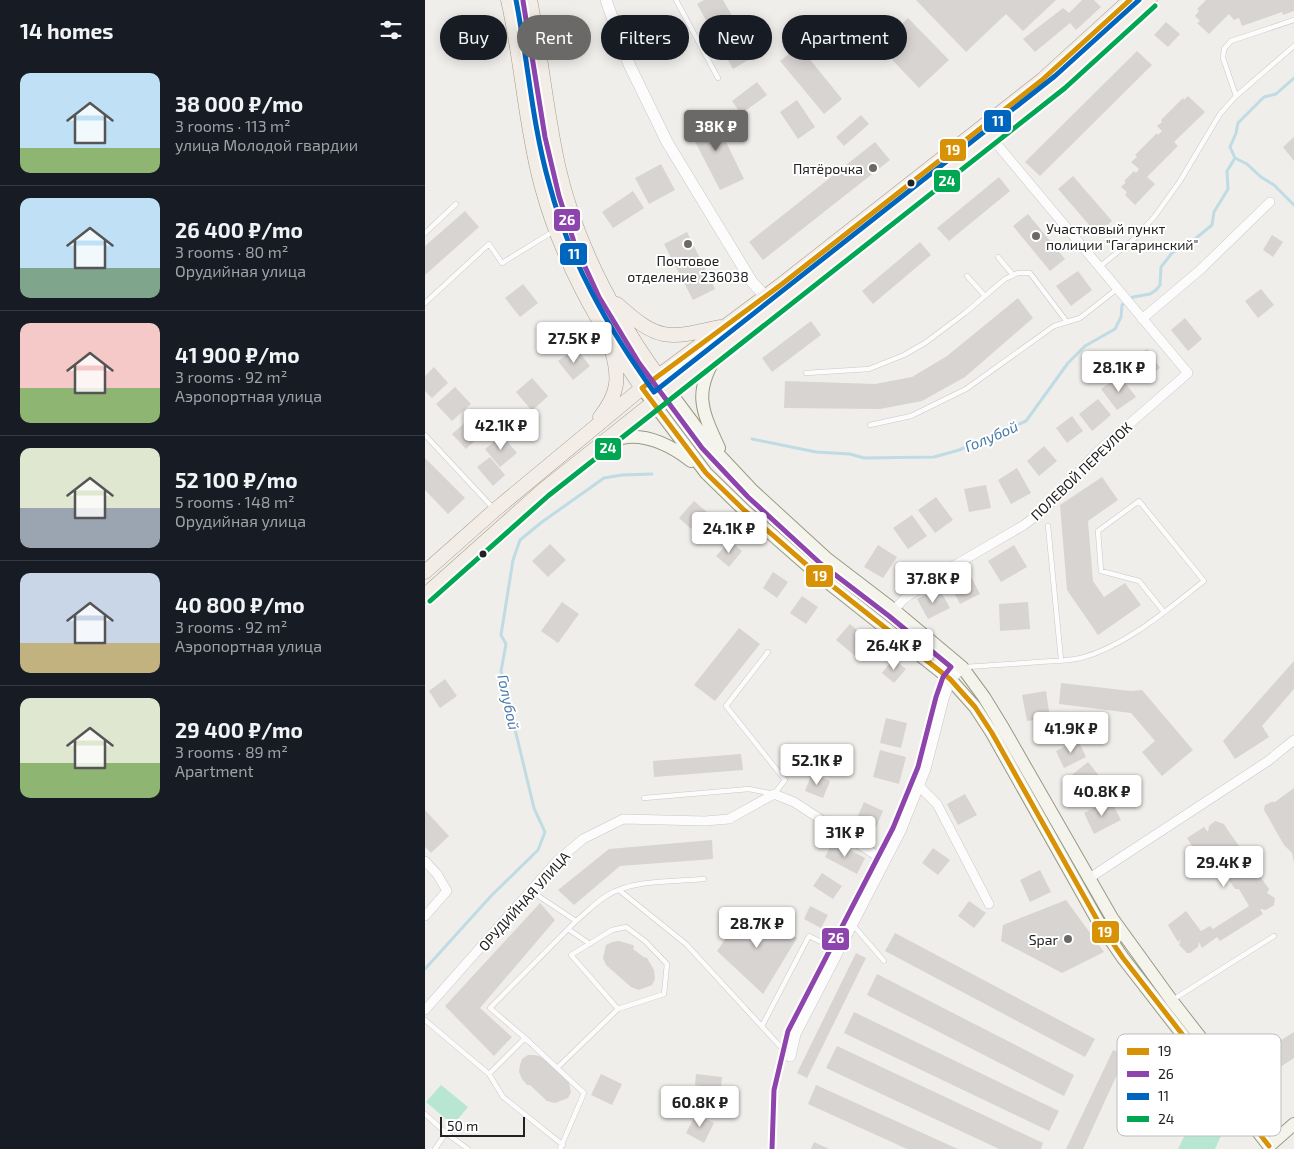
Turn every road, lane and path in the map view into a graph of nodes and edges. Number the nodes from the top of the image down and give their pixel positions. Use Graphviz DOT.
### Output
graph roads {
  1 [pos="508,0"];
  2 [pos="529,0"];
  3 [pos="607,0"];
  4 [pos="676,0"];
  5 [pos="1130,0"];
  6 [pos="1150,0"];
  7 [pos="1294,20"];
  8 [pos="1294,46"];
  9 [pos="718,78"];
  10 [pos="1236,96"];
  11 [pos="990,136"];
  12 [pos="1270,202"];
  13 [pos="456,204"];
  14 [pos="556,230"];
  15 [pos="425,234"];
  16 [pos="998,257"];
  17 [pos="1099,267"];
  18 [pos="1013,275"];
  19 [pos="967,276"];
  20 [pos="1119,291"];
  21 [pos="606,294"];
  22 [pos="765,296"];
  23 [pos="985,296"];
  24 [pos="425,303"];
  25 [pos="1142,319"];
  26 [pos="1067,322"];
  27 [pos="726,326"];
  28 [pos="608,338"];
  29 [pos="721,348"];
  30 [pos="806,373"];
  31 [pos="658,376"];
  32 [pos="641,388"];
  33 [pos="669,390"];
  34 [pos="652,403"];
  35 [pos="870,425"];
  36 [pos="589,432"];
  37 [pos="425,435"];
  38 [pos="601,444"];
  39 [pos="725,462"];
  40 [pos="706,473"];
  41 [pos="495,510"];
  42 [pos="1048,526"];
  43 [pos="425,572"];
  44 [pos="425,595"];
  45 [pos="894,610"];
  46 [pos="1164,612"];
  47 [pos="768,652"];
  48 [pos="1061,660"];
  49 [pos="962,667"];
  50 [pos="950,679"];
  51 [pos="1294,740"];
  52 [pos="919,786"];
  53 [pos="774,794"];
  54 [pos="644,798"];
  55 [pos="425,861"];
  56 [pos="885,861"];
  57 [pos="704,879"];
  58 [pos="1088,879"];
  59 [pos="619,890"];
  60 [pos="531,891"];
  61 [pos="989,904"];
  62 [pos="425,916"];
  63 [pos="576,921"];
  64 [pos="852,924"];
  65 [pos="568,929"];
  66 [pos="1274,936"];
  67 [pos="590,944"];
  68 [pos="838,951"];
  69 [pos="884,961"];
  70 [pos="1172,1001"];
  71 [pos="425,1010"];
  72 [pos="618,1010"];
  73 [pos="425,1020"];
  74 [pos="762,1026"];
  75 [pos="1183,1034"];
  76 [pos="1195,1034"];
  77 [pos="525,1038"];
  78 [pos="790,1056"];
  79 [pos="557,1068"];
  80 [pos="489,1074"];
  81 [pos="425,1114"];
  82 [pos="1294,1124"];
  83 [pos="446,1134"];
  84 [pos="1281,1135"];
  85 [pos="562,1147"];
  86 [pos="435,1149"];
  87 [pos="468,1149"];
  1 -- 14 [label="main road"];
  2 -- 21 [label="main road"];
  3 -- 22 [label="street"];
  4 -- 9 [label="lane"];
  5 -- 22 [label="main road"];
  6 -- 11 [label="main road"];
  7 -- 10 [label="lane"];
  8 -- 10 [label="lane"];
  10 -- 17 [label="lane"];
  11 -- 17 [label="street"];
  11 -- 29 [label="main road"];
  12 -- 25 [label="street"];
  13 -- 15 [label="lane"];
  14 -- 24 [label="lane"];
  14 -- 28 [label="main road"];
  16 -- 18 [label="lane"];
  17 -- 20 [label="street"];
  18 -- 23 [label="lane"];
  18 -- 26 [label="lane"];
  19 -- 23 [label="lane"];
  20 -- 25 [label="street"];
  20 -- 26 [label="lane"];
  21 -- 27 [label="main road"];
  21 -- 31 [label="main road"];
  22 -- 27 [label="main road"];
  23 -- 30 [label="lane"];
  25 -- 45 [label="street, ПОЛЕВОЙ ПЕРЕУЛОК"];
  26 -- 35 [label="lane"];
  27 -- 31 [label="main road"];
  28 -- 32 [label="main road"];
  28 -- 36 [label="main road"];
  29 -- 33 [label="main road"];
  29 -- 39 [label="main road"];
  31 -- 32 [label="main road"];
  31 -- 33 [label="main road"];
  32 -- 34 [label="main road"];
  32 -- 36 [label="main road"];
  33 -- 34 [label="main road"];
  33 -- 39 [label="main road"];
  34 -- 38 [label="main road"];
  34 -- 40 [label="main road"];
  36 -- 41 [label="main road"];
  37 -- 41 [label="lane"];
  38 -- 40 [label="main road"];
  38 -- 44 [label="main road"];
  39 -- 45 [label="main road"];
  40 -- 50 [label="main road"];
  41 -- 43 [label="main road"];
  42 -- 48 [label="lane"];
  45 -- 49 [label="main road"];
  46 -- 46 [label="lane"];
  46 -- 48 [label="lane"];
  47 -- 53 [label="lane"];
  48 -- 49 [label="lane"];
  49 -- 50 [label="street"];
  49 -- 58 [label="main road"];
  50 -- 52 [label="street"];
  50 -- 75 [label="main road"];
  51 -- 58 [label="street"];
  52 -- 56 [label="street"];
  52 -- 61 [label="street"];
  53 -- 54 [label="lane"];
  53 -- 56 [label="street"];
  53 -- 60 [label="street, ОРУДИЙНАЯ УЛИЦА"];
  55 -- 62 [label="street"];
  56 -- 64 [label="street"];
  57 -- 59 [label="lane"];
  58 -- 70 [label="main road"];
  59 -- 63 [label="lane"];
  59 -- 74 [label="lane"];
  60 -- 63 [label="lane"];
  60 -- 71 [label="street, ОРУДИЙНАЯ УЛИЦА"];
  63 -- 65 [label="lane"];
  64 -- 68 [label="street"];
  64 -- 69 [label="lane"];
  65 -- 67 [label="lane"];
  65 -- 77 [label="lane"];
  66 -- 70 [label="lane"];
  67 -- 72 [label="lane"];
  67 -- 72 [label="lane"];
  68 -- 74 [label="lane"];
  68 -- 78 [label="street"];
  70 -- 76 [label="main road"];
  72 -- 79 [label="lane"];
  73 -- 80 [label="lane"];
  74 -- 78 [label="lane"];
  77 -- 79 [label="lane"];
  77 -- 80 [label="lane"];
  79 -- 85 [label="lane"];
  80 -- 85 [label="lane"];
  81 -- 83 [label="lane"];
  82 -- 84 [label="main road"];
  83 -- 86 [label="lane"];
  83 -- 87 [label="lane"];
}
